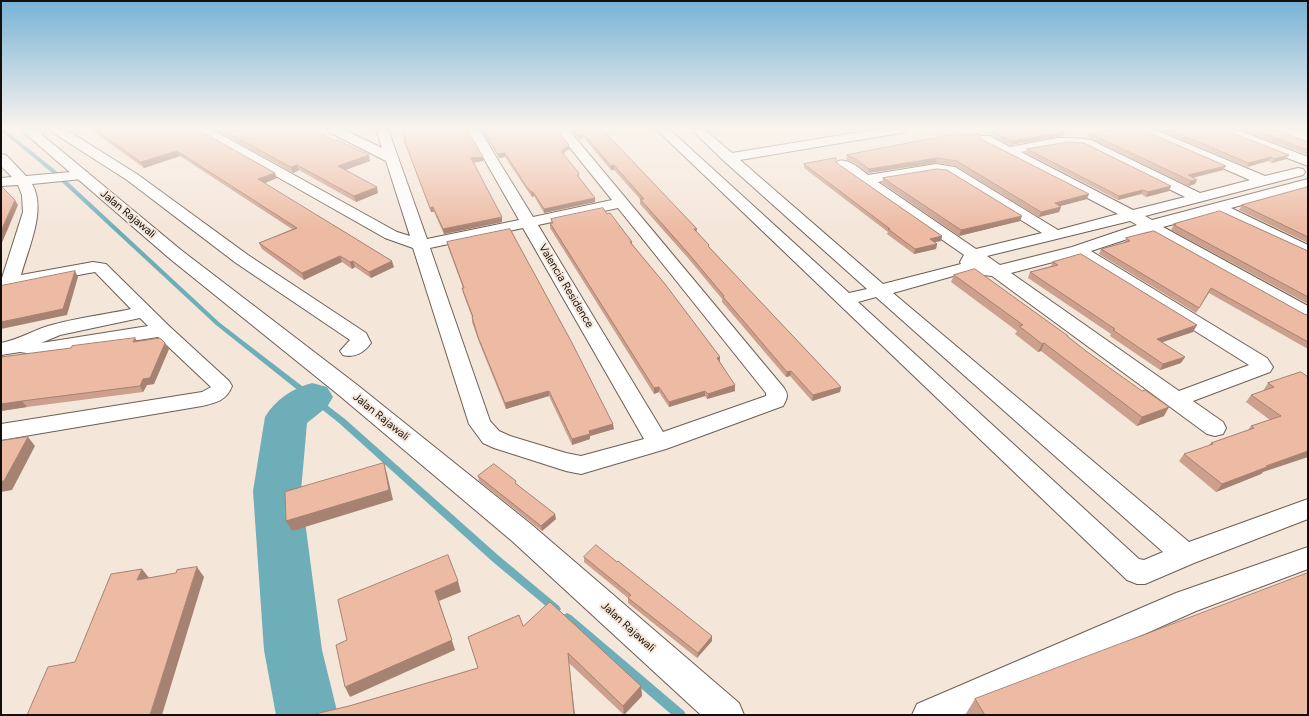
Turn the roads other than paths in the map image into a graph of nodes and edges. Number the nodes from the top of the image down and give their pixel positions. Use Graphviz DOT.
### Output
graph roads {
  1 [pos="5,162"];
  2 [pos="54,162"];
  3 [pos="109,162"];
  4 [pos="262,162"];
  5 [pos="392,162"];
  6 [pos="493,162"];
  7 [pos="589,162"];
  8 [pos="698,162"];
  9 [pos="740,162"];
  10 [pos="1031,162"];
  11 [pos="1126,162"];
  12 [pos="1221,162"];
  13 [pos="843,164"];
  14 [pos="1308,170"];
  15 [pos="64,177"];
  16 [pos="866,180"];
  17 [pos="1264,181"];
  18 [pos="1,182"];
  19 [pos="26,184"];
  20 [pos="1229,190"];
  21 [pos="1305,190"];
  22 [pos="1,192"];
  23 [pos="1198,198"];
  24 [pos="1251,199"];
  25 [pos="622,203"];
  26 [pos="1218,208"];
  27 [pos="1131,215"];
  28 [pos="528,223"];
  29 [pos="1150,226"];
  30 [pos="1056,235"];
  31 [pos="420,245"];
  32 [pos="1078,250"];
  33 [pos="1308,251"];
  34 [pos="968,262"];
  35 [pos="997,271"];
  36 [pos="5,283"];
  37 [pos="880,291"];
  38 [pos="846,300"];
  39 [pos="144,312"];
  40 [pos="1308,314"];
  41 [pos="162,330"];
  42 [pos="10,348"];
  43 [pos="350,351"];
  44 [pos="1176,400"];
  45 [pos="1216,428"];
  46 [pos="1,432"];
  47 [pos="658,443"];
  48 [pos="1308,509"];
  49 [pos="1185,555"];
  50 [pos="1308,558"];
  51 [pos="727,715"];
  52 [pos="928,715"];
  1 -- 19 [label="street"];
  2 -- 15 [label="street, Jalan Rajawali"];
  3 -- 43 [label="street"];
  4 -- 31 [label="street"];
  5 -- 31 [label="street"];
  6 -- 28 [label="street, Valencia Residence"];
  7 -- 25 [label="street"];
  8 -- 38 [label="street"];
  9 -- 37 [label="street"];
  10 -- 27 [label="street"];
  11 -- 23 [label="street"];
  12 -- 17 [label="street"];
  13 -- 16 [label="street"];
  14 -- 17 [label="street"];
  15 -- 19 [label="street"];
  15 -- 51 [label="street, Jalan Rajawali"];
  16 -- 30 [label="street"];
  16 -- 34 [label="street"];
  17 -- 20 [label="street"];
  18 -- 19 [label="street"];
  19 -- 22 [label="street"];
  19 -- 36 [label="street"];
  20 -- 23 [label="street"];
  20 -- 24 [label="street"];
  21 -- 24 [label="street"];
  23 -- 27 [label="street"];
  24 -- 26 [label="street"];
  25 -- 28 [label="street"];
  25 -- 47 [label="street"];
  26 -- 29 [label="street"];
  26 -- 33 [label="street"];
  27 -- 29 [label="street"];
  27 -- 30 [label="street"];
  28 -- 31 [label="street"];
  28 -- 47 [label="street, Valencia Residence"];
  29 -- 32 [label="street"];
  29 -- 40 [label="street"];
  30 -- 34 [label="street"];
  31 -- 47 [label="street"];
  32 -- 35 [label="street"];
  32 -- 44 [label="street"];
  34 -- 35 [label="street"];
  34 -- 37 [label="street"];
  35 -- 44 [label="street"];
  36 -- 39 [label="street"];
  37 -- 38 [label="street"];
  37 -- 49 [label="street"];
  38 -- 49 [label="street"];
  39 -- 41 [label="street"];
  39 -- 42 [label="street"];
  41 -- 42 [label="street"];
  41 -- 46 [label="street"];
  44 -- 45 [label="street"];
  48 -- 49 [label="street"];
  50 -- 52 [label="street"];
}
